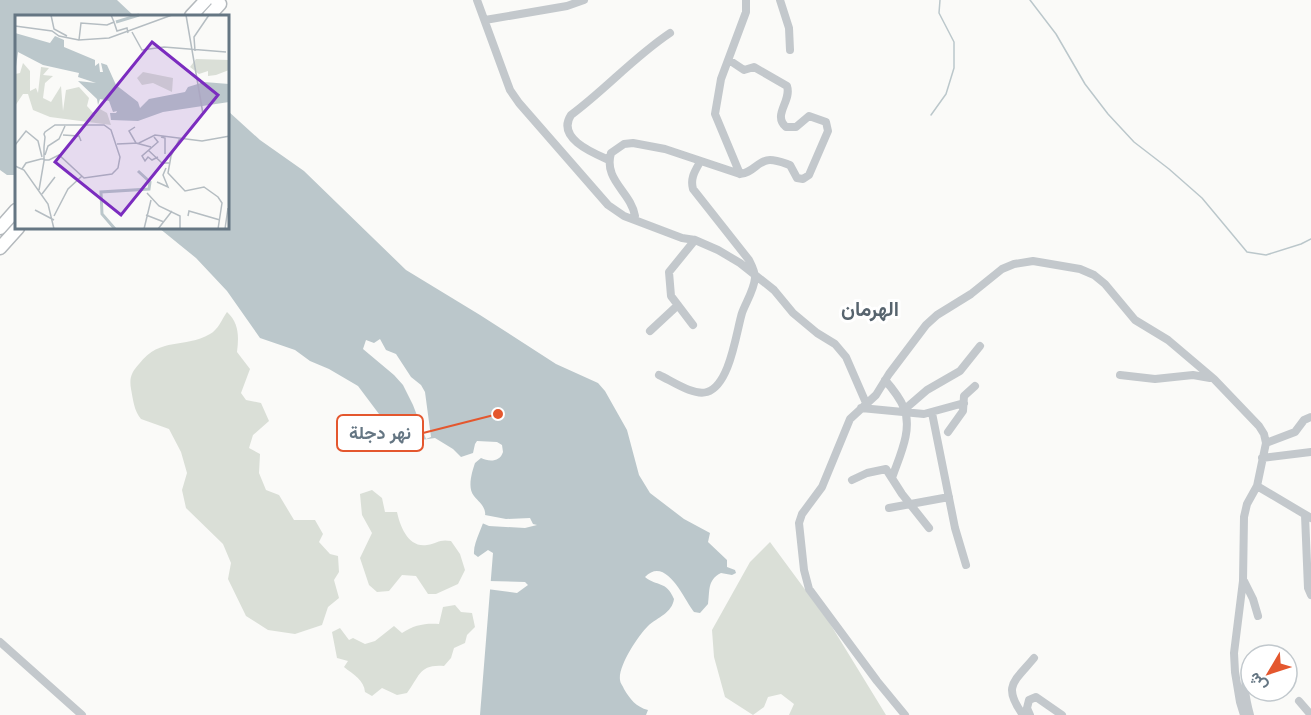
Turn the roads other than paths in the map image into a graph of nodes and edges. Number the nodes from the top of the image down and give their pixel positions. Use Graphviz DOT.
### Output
graph roads {
  1 [pos="206,0"];
  2 [pos="216,0"];
  3 [pos="477,0"];
  4 [pos="584,0"];
  5 [pos="746,0"];
  6 [pos="780,0"];
  7 [pos="193,15"];
  8 [pos="210,15"];
  9 [pos="485,20"];
  10 [pos="669,33"];
  11 [pos="790,50"];
  12 [pos="729,60"];
  13 [pos="609,160"];
  14 [pos="700,162"];
  15 [pos="740,174"];
  16 [pos="15,211"];
  17 [pos="632,219"];
  18 [pos="0,228"];
  19 [pos="16,230"];
  20 [pos="695,240"];
  21 [pos="0,248"];
  22 [pos="755,276"];
  23 [pos="678,306"];
  24 [pos="693,325"];
  25 [pos="650,331"];
  26 [pos="980,346"];
  27 [pos="659,375"];
  28 [pos="1120,375"];
  29 [pos="1214,379"];
  30 [pos="885,380"];
  31 [pos="975,386"];
  32 [pos="964,403"];
  33 [pos="864,406"];
  34 [pos="905,411"];
  35 [pos="932,413"];
  36 [pos="1311,417"];
  37 [pos="948,432"];
  38 [pos="1266,442"];
  39 [pos="1311,452"];
  40 [pos="1262,458"];
  41 [pos="892,478"];
  42 [pos="852,480"];
  43 [pos="1257,486"];
  44 [pos="949,497"];
  45 [pos="910,505"];
  46 [pos="889,508"];
  47 [pos="1309,517"];
  48 [pos="929,528"];
  49 [pos="1308,536"];
  50 [pos="966,565"];
  51 [pos="1244,580"];
  52 [pos="1311,595"];
  53 [pos="1258,616"];
  54 [pos="0,642"];
  55 [pos="1034,658"];
  56 [pos="1299,701"];
  57 [pos="82,715"];
  58 [pos="904,715"];
  59 [pos="1023,715"];
  60 [pos="1030,715"];
  61 [pos="1062,715"];
  62 [pos="1244,715"];
  63 [pos="1311,715"];
  1 -- 7 [label="highway"];
  2 -- 8 [label="highway"];
  3 -- 9 [label="street"];
  4 -- 9 [label="street"];
  5 -- 12 [label="street"];
  6 -- 11 [label="street"];
  9 -- 17 [label="street"];
  10 -- 13 [label="street"];
  12 -- 15 [label="street"];
  12 -- 15 [label="street"];
  13 -- 14 [label="street"];
  13 -- 17 [label="street"];
  14 -- 15 [label="street"];
  14 -- 22 [label="street"];
  16 -- 18 [label="highway"];
  17 -- 20 [label="street"];
  19 -- 21 [label="highway"];
  20 -- 22 [label="street"];
  20 -- 23 [label="street"];
  22 -- 27 [label="street"];
  22 -- 33 [label="street"];
  23 -- 24 [label="street"];
  23 -- 25 [label="street"];
  26 -- 34 [label="street"];
  28 -- 29 [label="street"];
  29 -- 30 [label="street"];
  29 -- 38 [label="street"];
  30 -- 33 [label="street"];
  30 -- 34 [label="street"];
  31 -- 32 [label="street"];
  32 -- 35 [label="street"];
  32 -- 37 [label="street"];
  33 -- 34 [label="street"];
  33 -- 58 [label="street"];
  34 -- 35 [label="street"];
  34 -- 41 [label="street"];
  35 -- 44 [label="street"];
  36 -- 38 [label="street"];
  38 -- 40 [label="street"];
  39 -- 40 [label="street"];
  40 -- 43 [label="street"];
  41 -- 42 [label="street"];
  41 -- 45 [label="street"];
  43 -- 47 [label="street"];
  43 -- 51 [label="street"];
  44 -- 45 [label="street"];
  44 -- 50 [label="street"];
  45 -- 46 [label="street"];
  45 -- 48 [label="street"];
  47 -- 49 [label="street"];
  49 -- 52 [label="street"];
  51 -- 53 [label="street"];
  51 -- 62 [label="street"];
  54 -- 57 [label="street"];
  55 -- 59 [label="street"];
  56 -- 63 [label="street"];
  60 -- 61 [label="street"];
}
